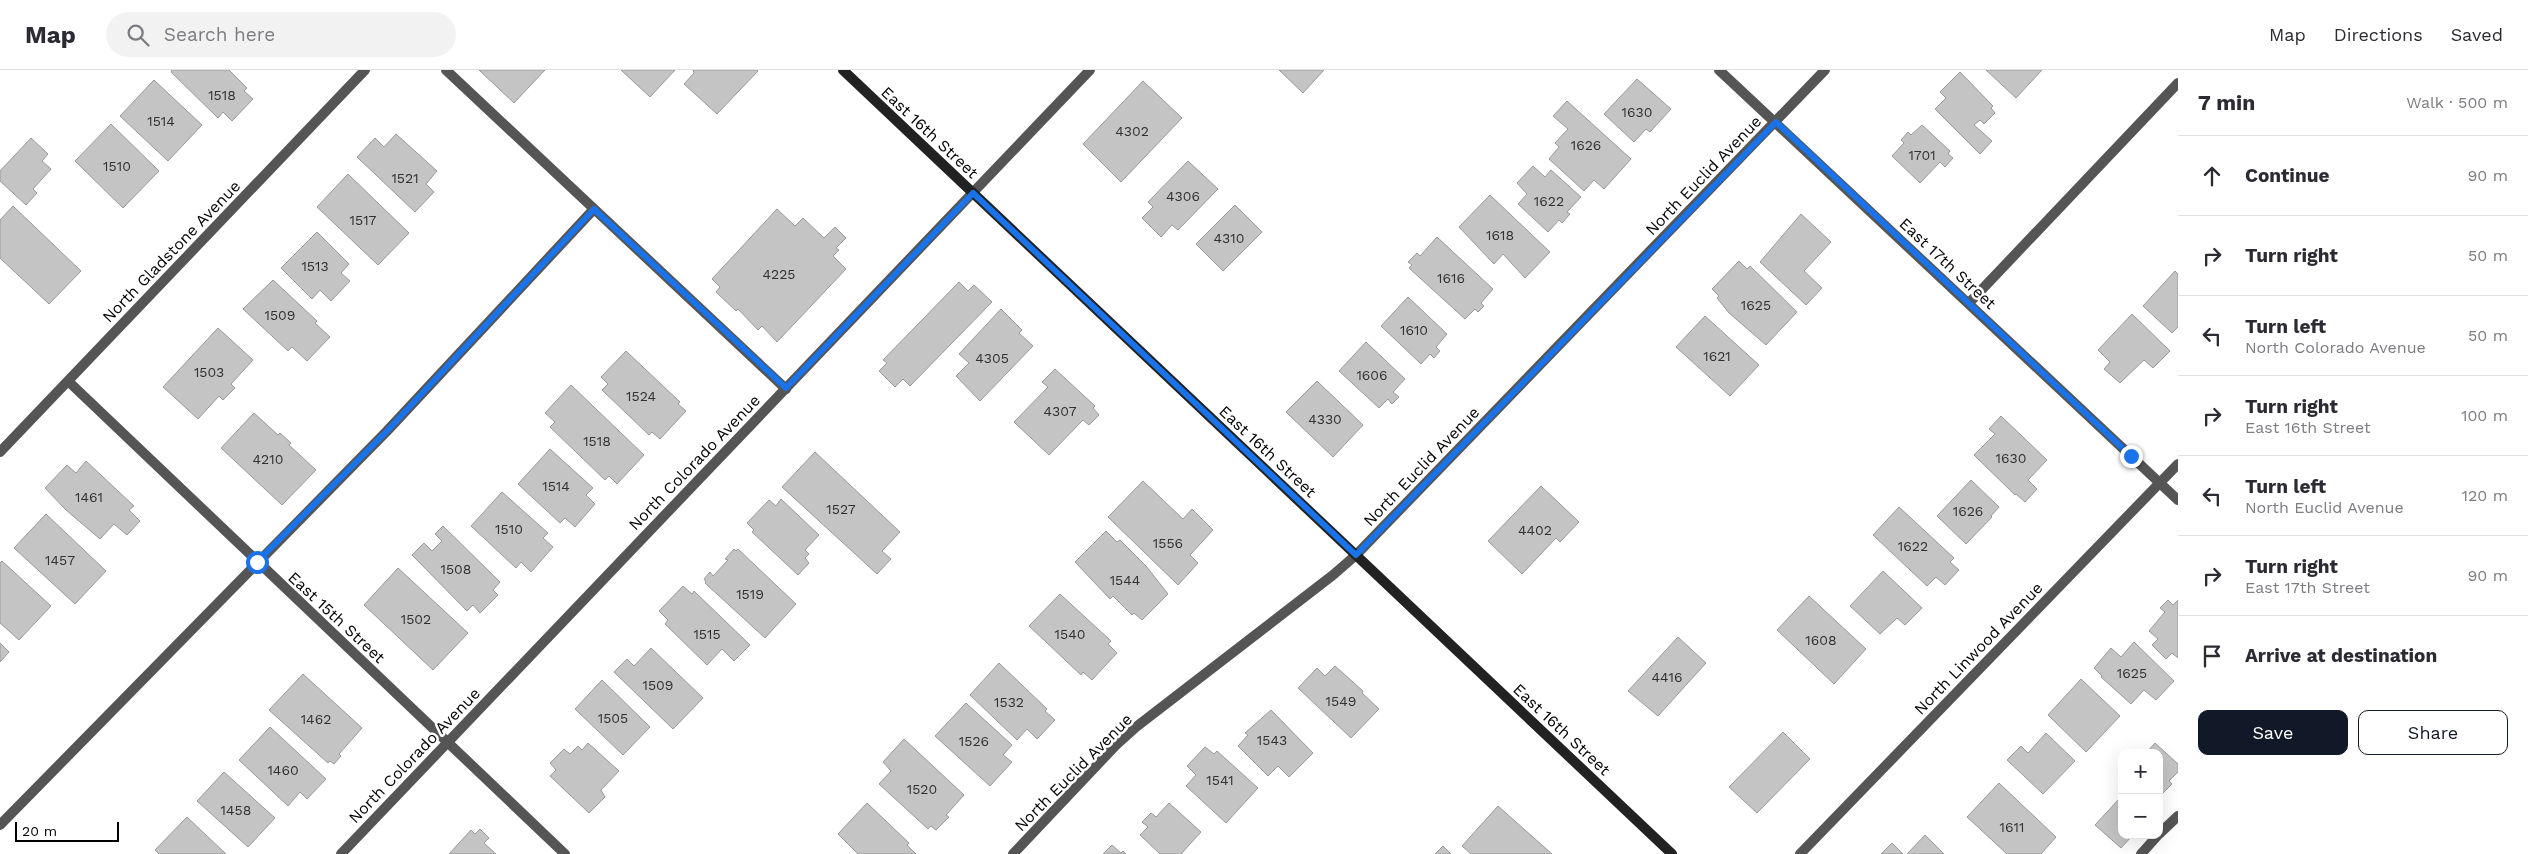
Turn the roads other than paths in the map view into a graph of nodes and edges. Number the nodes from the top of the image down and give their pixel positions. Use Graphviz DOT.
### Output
graph roads {
  1 [pos="365,70"];
  2 [pos="446,70"];
  3 [pos="843,70"];
  4 [pos="1090,70"];
  5 [pos="1718,70"];
  6 [pos="1825,70"];
  7 [pos="2178,83"];
  8 [pos="1776,122"];
  9 [pos="973,193"];
  10 [pos="594,209"];
  11 [pos="1969,304"];
  12 [pos="68,381"];
  13 [pos="786,388"];
  14 [pos="0,452"];
  15 [pos="2178,464"];
  16 [pos="2160,483"];
  17 [pos="2178,500"];
  18 [pos="1356,555"];
  19 [pos="257,562"];
  20 [pos="447,742"];
  21 [pos="2178,816"];
  22 [pos="0,825"];
  23 [pos="2163,830"];
  24 [pos="2154,839"];
  25 [pos="341,854"];
  26 [pos="564,854"];
  27 [pos="1013,854"];
  28 [pos="1672,854"];
  29 [pos="1800,854"];
  30 [pos="2140,854"];
  1 -- 12 [label="street, North Gladstone Avenue"];
  2 -- 10 [label="street"];
  3 -- 9 [label="main road, East 16th Street"];
  4 -- 9 [label="street, North Colorado Avenue"];
  5 -- 8 [label="street, East 17th Street"];
  6 -- 8 [label="street, North Euclid Avenue"];
  7 -- 11 [label="street"];
  8 -- 11 [label="street, East 17th Street"];
  8 -- 18 [label="street, North Euclid Avenue"];
  9 -- 13 [label="street, North Colorado Avenue"];
  9 -- 18 [label="main road, East 16th Street"];
  10 -- 13 [label="street"];
  10 -- 19 [label="street"];
  11 -- 16 [label="street, East 17th Street"];
  12 -- 14 [label="street, North Gladstone Avenue"];
  12 -- 19 [label="street, East 15th Street"];
  13 -- 20 [label="street, North Colorado Avenue"];
  15 -- 16 [label="street, North Linwood Avenue"];
  16 -- 17 [label="street, East 17th Street"];
  16 -- 29 [label="street, North Linwood Avenue"];
  18 -- 27 [label="street, North Euclid Avenue"];
  18 -- 28 [label="main road, East 16th Street"];
  19 -- 20 [label="street, East 15th Street"];
  19 -- 22 [label="street"];
  20 -- 25 [label="street, North Colorado Avenue"];
  20 -- 26 [label="street, East 15th Street"];
  21 -- 23 [label="street"];
  24 -- 30 [label="street"];
}
